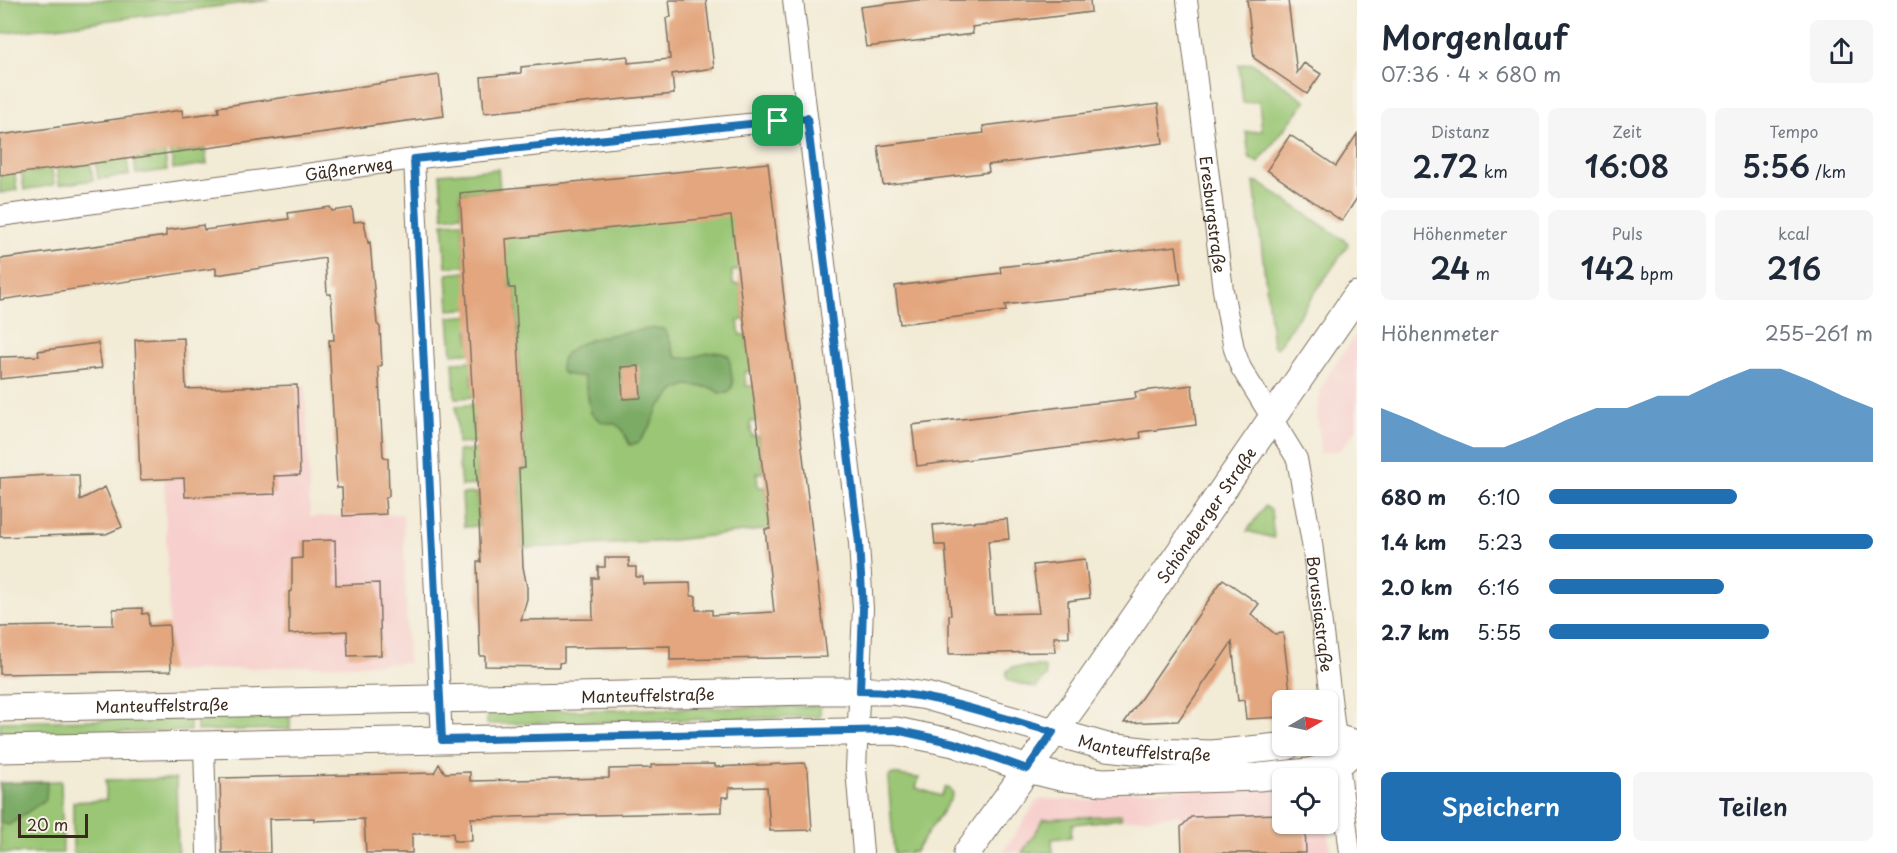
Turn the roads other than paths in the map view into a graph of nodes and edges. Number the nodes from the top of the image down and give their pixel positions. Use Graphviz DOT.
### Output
graph roads {
  1 [pos="793,0"];
  2 [pos="1187,0"];
  3 [pos="807,118"];
  4 [pos="414,159"];
  5 [pos="0,216"];
  6 [pos="1357,296"];
  7 [pos="1273,418"];
  8 [pos="860,691"];
  9 [pos="441,699"];
  10 [pos="0,708"];
  11 [pos="857,731"];
  12 [pos="1053,732"];
  13 [pos="442,740"];
  14 [pos="204,745"];
  15 [pos="1343,747"];
  16 [pos="1272,748"];
  17 [pos="0,749"];
  18 [pos="1027,769"];
  19 [pos="207,853"];
  20 [pos="863,853"];
  21 [pos="967,853"];
  22 [pos="1350,853"];
  1 -- 3 [label="street"];
  2 -- 7 [label="street, Eresburgstraße"];
  3 -- 4 [label="street, Gäßnerweg"];
  3 -- 8 [label="street"];
  4 -- 5 [label="street, Gäßnerweg"];
  4 -- 9 [label="street"];
  6 -- 7 [label="main road, Schöneberger Straße"];
  7 -- 12 [label="main road, Schöneberger Straße"];
  7 -- 15 [label="street, Borussiastraße"];
  8 -- 9 [label="main road, Manteuffelstraße"];
  8 -- 11 [label="street"];
  8 -- 12 [label="main road, Manteuffelstraße"];
  9 -- 10 [label="main road, Manteuffelstraße"];
  9 -- 13 [label="street"];
  11 -- 13 [label="main road, Manteuffelstraße"];
  11 -- 18 [label="main road, Manteuffelstraße"];
  11 -- 20 [label="street"];
  12 -- 16 [label="main road, Manteuffelstraße"];
  12 -- 18 [label="main road, Schöneberger Straße"];
  13 -- 14 [label="main road, Manteuffelstraße"];
  14 -- 17 [label="main road, Manteuffelstraße"];
  14 -- 19 [label="street"];
  15 -- 18 [label="main road, Manteuffelstraße"];
  15 -- 22 [label="street, Borussiastraße"];
  18 -- 21 [label="main road, Schöneberger Straße"];
}
